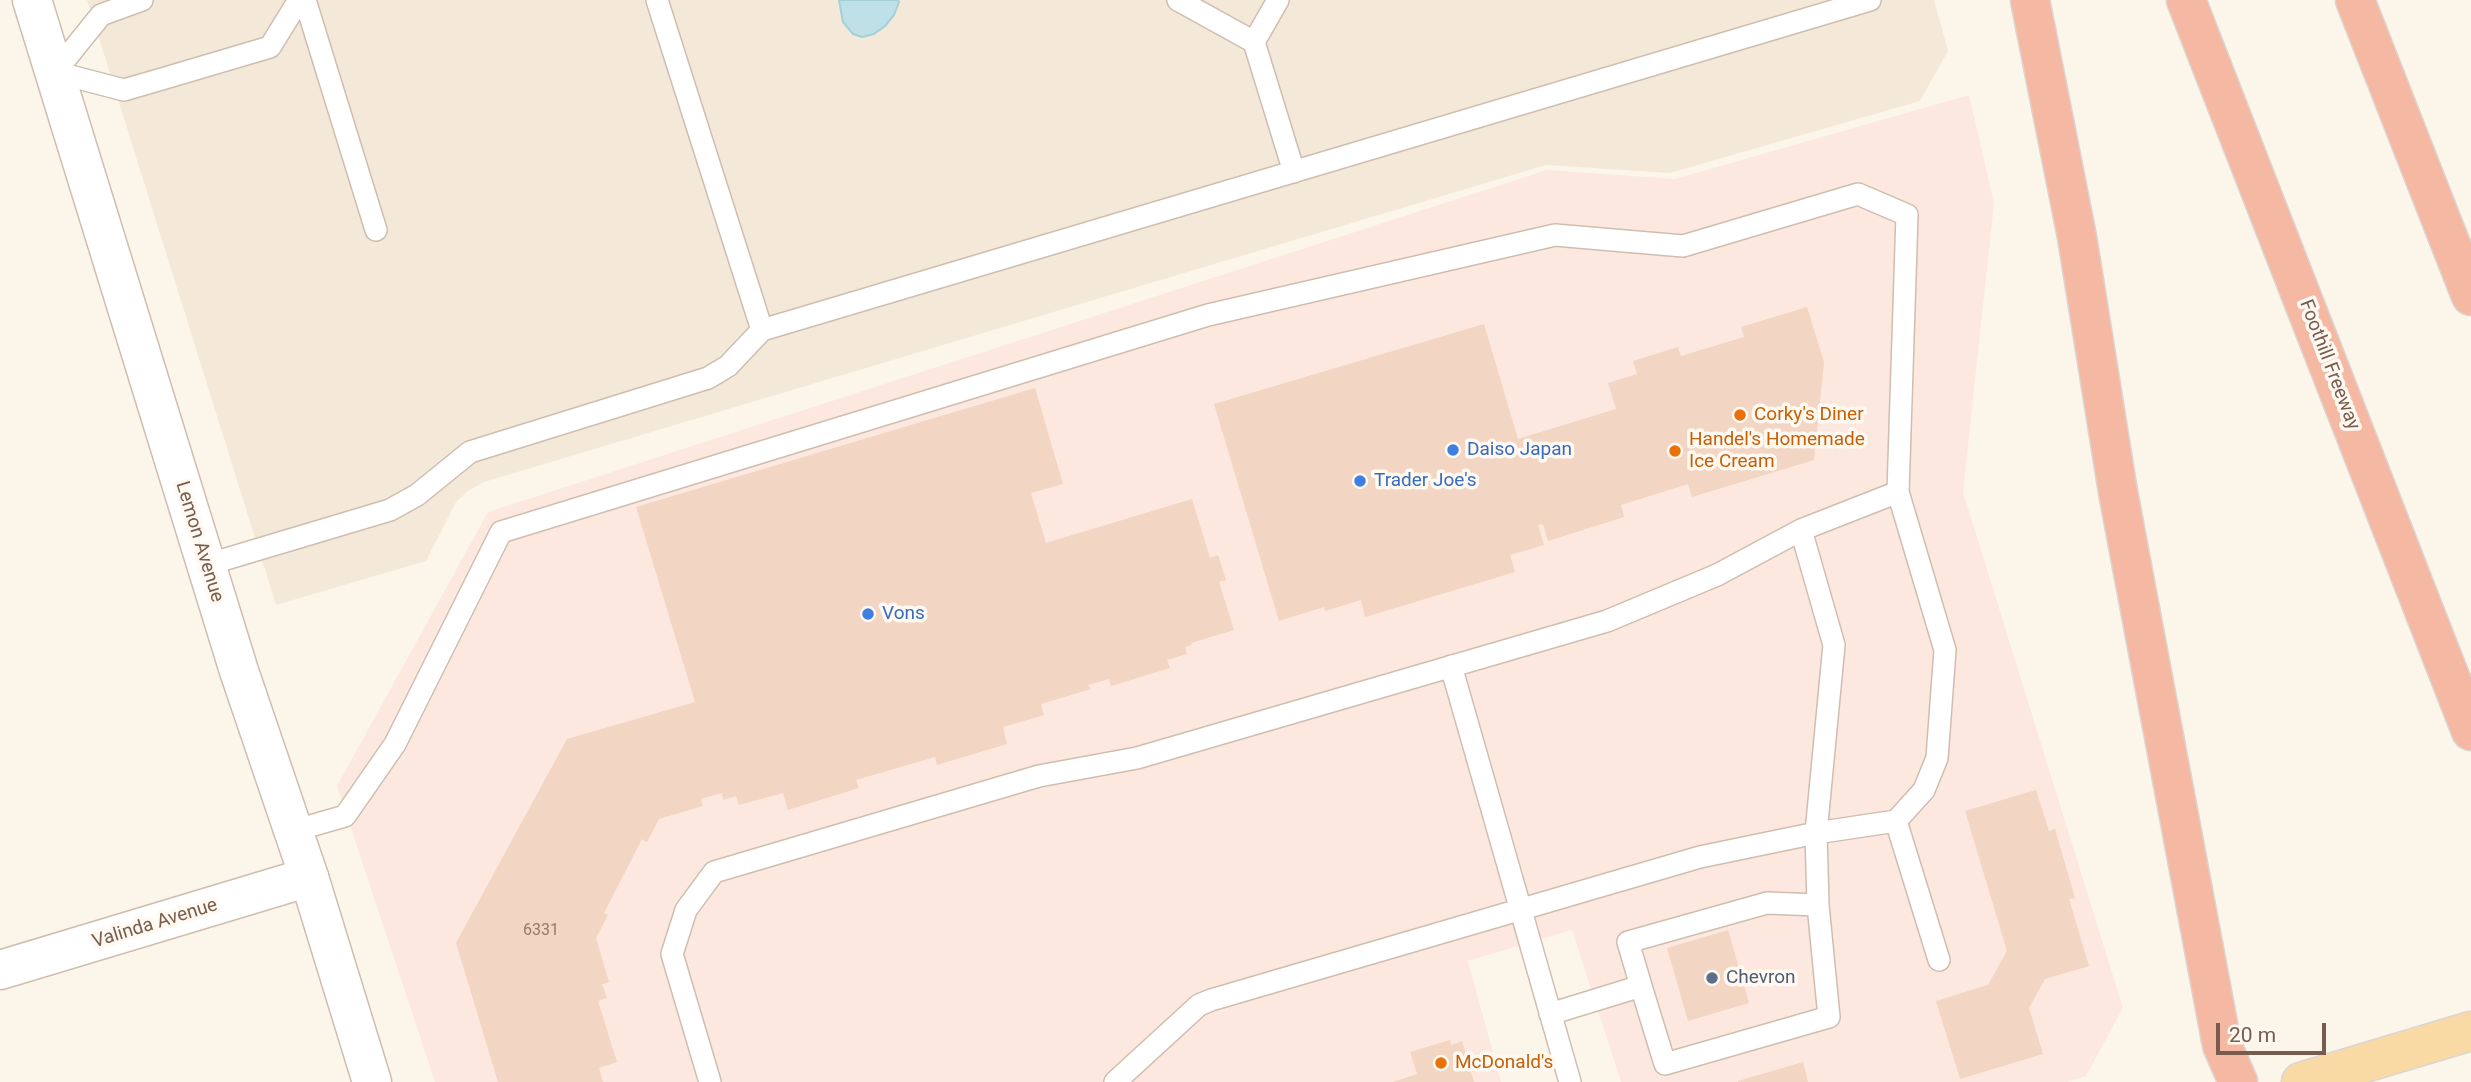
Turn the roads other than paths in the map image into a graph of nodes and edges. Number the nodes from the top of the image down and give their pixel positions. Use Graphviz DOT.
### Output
graph roads {
  1 [pos="32,0"];
  2 [pos="142,0"];
  3 [pos="299,0"];
  4 [pos="305,0"];
  5 [pos="657,0"];
  6 [pos="1178,0"];
  7 [pos="1278,0"];
  8 [pos="1870,0"];
  9 [pos="2030,0"];
  10 [pos="2186,0"];
  11 [pos="2355,0"];
  12 [pos="1255,43"];
  13 [pos="55,72"];
  14 [pos="1294,172"];
  15 [pos="376,230"];
  16 [pos="2471,296"];
  17 [pos="762,330"];
  18 [pos="1898,492"];
  19 [pos="1801,530"];
  20 [pos="206,565"];
  21 [pos="1451,666"];
  22 [pos="2471,731"];
  23 [pos="1896,821"];
  24 [pos="293,831"];
  25 [pos="1816,833"];
  26 [pos="309,877"];
  27 [pos="1818,905"];
  28 [pos="1521,909"];
  29 [pos="1939,960"];
  30 [pos="0,970"];
  31 [pos="1641,986"];
  32 [pos="1550,1014"];
  33 [pos="2471,1031"];
  34 [pos="372,1082"];
  35 [pos="710,1082"];
  36 [pos="1115,1082"];
  37 [pos="1570,1082"];
  38 [pos="2238,1082"];
  39 [pos="2301,1082"];
  1 -- 13 [label="street, Lemon Avenue"];
  2 -- 13 [label="lane"];
  3 -- 13 [label="lane"];
  4 -- 15 [label="lane"];
  5 -- 17 [label="lane"];
  6 -- 12 [label="lane"];
  7 -- 12 [label="lane"];
  8 -- 14 [label="lane"];
  9 -- 38 [label="highway"];
  10 -- 22 [label="highway, Foothill Freeway"];
  11 -- 16 [label="highway"];
  12 -- 14 [label="lane"];
  13 -- 20 [label="street, Lemon Avenue"];
  14 -- 17 [label="lane"];
  17 -- 20 [label="lane"];
  18 -- 19 [label="lane"];
  18 -- 23 [label="lane"];
  18 -- 24 [label="lane"];
  19 -- 21 [label="lane"];
  19 -- 25 [label="lane"];
  20 -- 24 [label="street, Lemon Avenue"];
  21 -- 28 [label="lane"];
  21 -- 35 [label="lane"];
  23 -- 25 [label="lane"];
  23 -- 29 [label="lane"];
  24 -- 26 [label="street, Lemon Avenue"];
  25 -- 27 [label="lane"];
  25 -- 28 [label="lane"];
  26 -- 30 [label="street, Valinda Avenue"];
  26 -- 34 [label="street, Lemon Avenue"];
  27 -- 31 [label="lane"];
  27 -- 31 [label="lane"];
  28 -- 32 [label="lane"];
  28 -- 36 [label="lane"];
  31 -- 32 [label="lane"];
  32 -- 37 [label="lane"];
  33 -- 39 [label="main road"];
}
